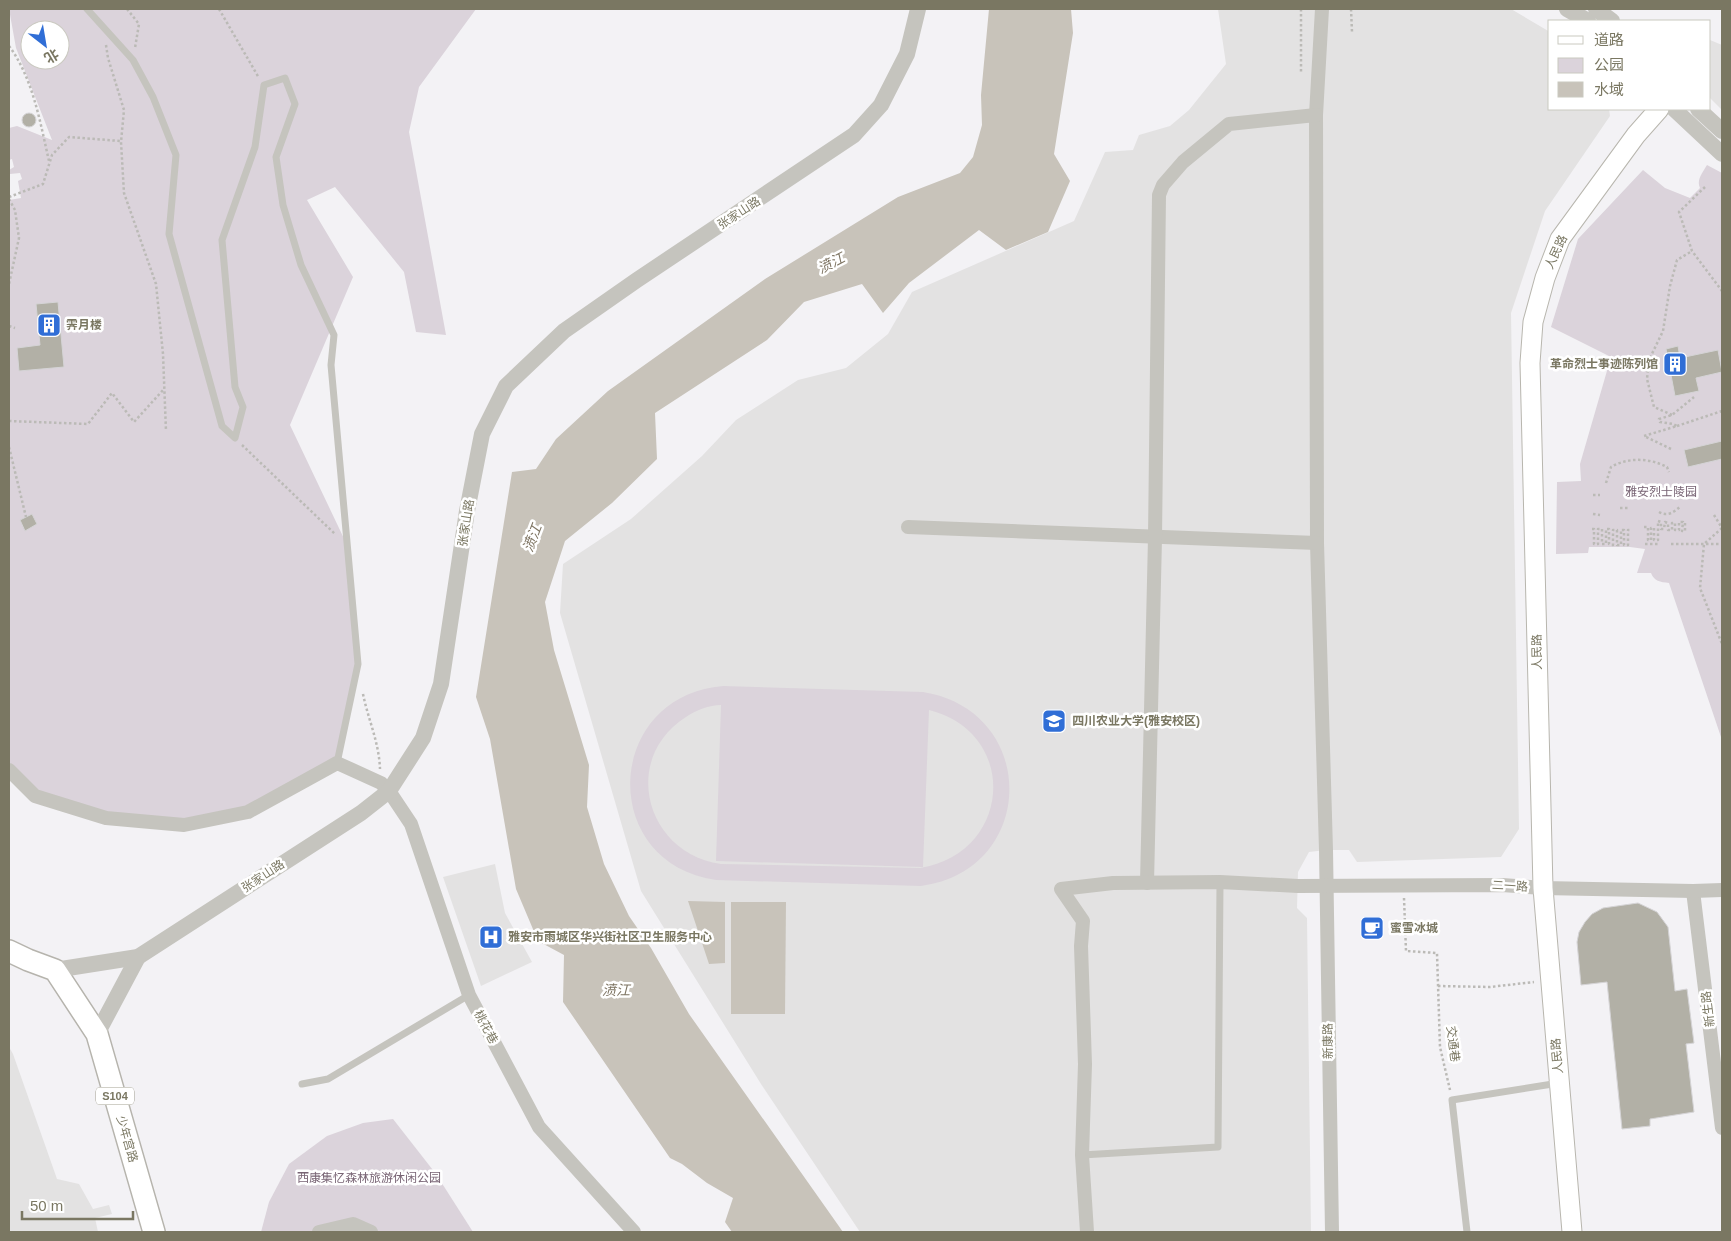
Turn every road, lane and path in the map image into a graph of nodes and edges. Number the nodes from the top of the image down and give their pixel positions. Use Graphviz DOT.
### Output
graph roads {
  1 [pos="87,9"];
  2 [pos="127,9"];
  3 [pos="219,9"];
  4 [pos="918,9"];
  5 [pos="1301,9"];
  6 [pos="1322,9"];
  7 [pos="1351,9"];
  8 [pos="1567,9"];
  9 [pos="1596,9"];
  10 [pos="1586,20"];
  11 [pos="1611,20"];
  12 [pos="103,27"];
  13 [pos="1352,32"];
  14 [pos="9,46"];
  15 [pos="133,60"];
  16 [pos="1301,74"];
  17 [pos="264,85"];
  18 [pos="1658,110"];
  19 [pos="1675,110"];
  20 [pos="1699,110"];
  21 [pos="1316,115"];
  22 [pos="1722,131"];
  23 [pos="121,142"];
  24 [pos="1722,154"];
  25 [pos="49,162"];
  26 [pos="1705,187"];
  27 [pos="9,198"];
  28 [pos="1692,251"];
  29 [pos="9,284"];
  30 [pos="1722,291"];
  31 [pos="9,326"];
  32 [pos="15,328"];
  33 [pos="164,389"];
  34 [pos="1694,397"];
  35 [pos="1722,411"];
  36 [pos="1672,415"];
  37 [pos="9,421"];
  38 [pos="1677,426"];
  39 [pos="166,431"];
  40 [pos="235,438"];
  41 [pos="9,447"];
  42 [pos="1671,449"];
  43 [pos="1669,472"];
  44 [pos="1606,483"];
  45 [pos="1677,492"];
  46 [pos="1654,493"];
  47 [pos="1593,495"];
  48 [pos="1600,495"];
  49 [pos="1682,506"];
  50 [pos="1620,508"];
  51 [pos="1630,508"];
  52 [pos="1659,512"];
  53 [pos="1592,514"];
  54 [pos="1600,514"];
  55 [pos="1714,515"];
  56 [pos="26,517"];
  57 [pos="1685,521"];
  58 [pos="908,527"];
  59 [pos="1644,527"];
  60 [pos="1722,528"];
  61 [pos="1592,529"];
  62 [pos="1630,530"];
  63 [pos="1155,538"];
  64 [pos="1317,543"];
  65 [pos="1645,544"];
  66 [pos="1660,544"];
  67 [pos="1671,544"];
  68 [pos="1704,544"];
  69 [pos="1722,544"];
  70 [pos="348,547"];
  71 [pos="1722,644"];
  72 [pos="366,709"];
  73 [pos="337,763"];
  74 [pos="9,770"];
  75 [pos="385,787"];
  76 [pos="1220,882"];
  77 [pos="1147,883"];
  78 [pos="1325,886"];
  79 [pos="1403,886"];
  80 [pos="1543,888"];
  81 [pos="1722,890"];
  82 [pos="1693,891"];
  83 [pos="9,952"];
  84 [pos="138,957"];
  85 [pos="55,970"];
  86 [pos="1535,982"];
  87 [pos="1438,986"];
  88 [pos="469,995"];
  89 [pos="97,1034"];
  90 [pos="1560,1083"];
  91 [pos="302,1084"];
  92 [pos="1452,1100"];
  93 [pos="1722,1128"];
  94 [pos="1082,1155"];
  95 [pos="154,1232"];
  96 [pos="319,1232"];
  97 [pos="371,1232"];
  98 [pos="634,1232"];
  99 [pos="1087,1232"];
  100 [pos="1332,1232"];
  101 [pos="1467,1232"];
  102 [pos="1572,1232"];
  1 -- 12 [label="lane"];
  2 -- 15 [label="path"];
  3 -- 17 [label="path"];
  4 -- 75 [label="street, 张家山路"];
  5 -- 16 [label="path"];
  6 -- 21 [label="street, 新康路"];
  7 -- 13 [label="path"];
  8 -- 10 [label="street"];
  9 -- 11 [label="street"];
  12 -- 15 [label="lane"];
  12 -- 23 [label="path"];
  14 -- 25 [label="path"];
  15 -- 40 [label="lane"];
  17 -- 40 [label="lane"];
  17 -- 70 [label="lane"];
  18 -- 80 [label="main road, 人民路"];
  19 -- 24 [label="street"];
  20 -- 22 [label="street"];
  21 -- 63 [label="street"];
  21 -- 64 [label="street, 新康路"];
  23 -- 25 [label="path"];
  23 -- 33 [label="path"];
  25 -- 27 [label="path"];
  26 -- 28 [label="path"];
  27 -- 29 [label="path"];
  28 -- 30 [label="path"];
  28 -- 36 [label="path"];
  31 -- 32 [label="path"];
  33 -- 37 [label="path"];
  33 -- 39 [label="path"];
  34 -- 36 [label="path"];
  35 -- 38 [label="path"];
  36 -- 38 [label="path"];
  38 -- 42 [label="path"];
  40 -- 70 [label="path"];
  41 -- 56 [label="path"];
  43 -- 44 [label="path"];
  45 -- 46 [label="path"];
  47 -- 48 [label="path"];
  49 -- 52 [label="path"];
  50 -- 51 [label="path"];
  53 -- 54 [label="path"];
  55 -- 60 [label="path"];
  57 -- 59 [label="path"];
  58 -- 63 [label="street"];
  60 -- 68 [label="path"];
  61 -- 62 [label="path"];
  63 -- 64 [label="street"];
  63 -- 77 [label="street"];
  64 -- 78 [label="street, 新康路"];
  65 -- 66 [label="path"];
  67 -- 68 [label="path"];
  68 -- 69 [label="path"];
  68 -- 71 [label="path"];
  70 -- 73 [label="lane"];
  72 -- 75 [label="path"];
  73 -- 74 [label="street"];
  73 -- 75 [label="street"];
  75 -- 84 [label="street, 张家山路"];
  75 -- 88 [label="street, 桃花巷"];
  76 -- 77 [label="street, 二一路"];
  76 -- 78 [label="street, 二一路"];
  76 -- 94 [label="lane"];
  77 -- 94 [label="street, 二一路"];
  78 -- 79 [label="street, 二一路"];
  78 -- 100 [label="street, 新康路"];
  79 -- 80 [label="street, 二一路"];
  79 -- 87 [label="path, 交通巷"];
  80 -- 82 [label="street, 二一路"];
  80 -- 90 [label="main road, 人民路"];
  81 -- 82 [label="street, 二一路"];
  82 -- 93 [label="street, 新生路"];
  83 -- 85 [label="main road, 张家山路"];
  84 -- 85 [label="street, 张家山路"];
  84 -- 89 [label="street"];
  85 -- 89 [label="main road, 少年宫路 / S104"];
  86 -- 87 [label="path"];
  87 -- 92 [label="path, 交通巷"];
  88 -- 91 [label="lane"];
  88 -- 98 [label="street, 桃花巷"];
  89 -- 95 [label="main road, 少年宫路 / S104"];
  90 -- 92 [label="lane"];
  90 -- 102 [label="main road, 人民路"];
  92 -- 101 [label="lane"];
  94 -- 99 [label="street"];
  96 -- 97 [label="street"];
}
